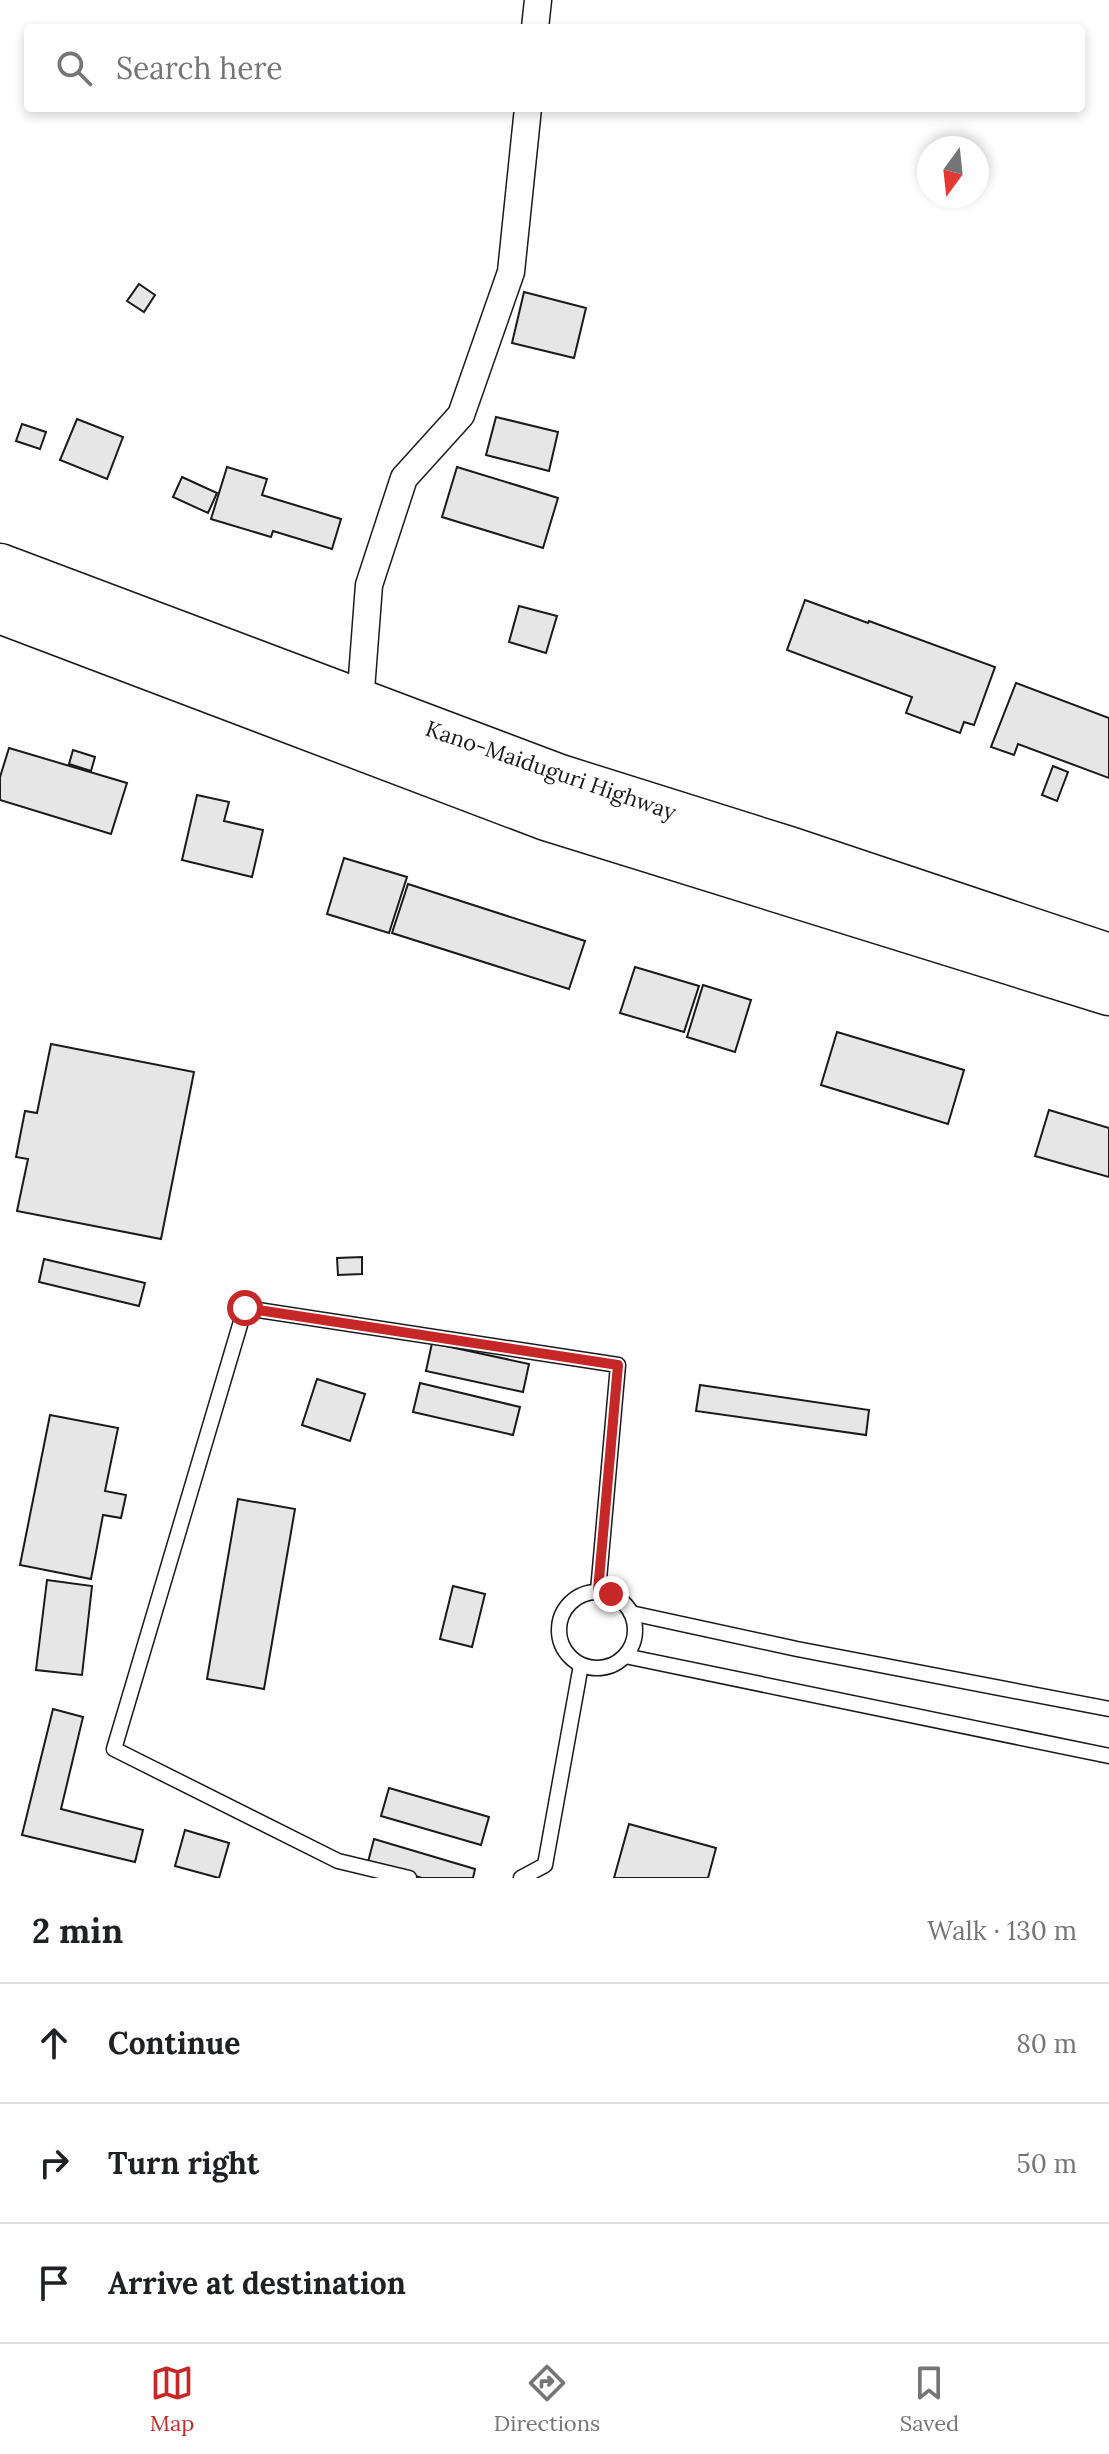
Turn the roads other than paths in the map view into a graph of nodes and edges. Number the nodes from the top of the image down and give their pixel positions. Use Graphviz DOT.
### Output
graph roads {
  1 [pos="538,0"];
  2 [pos="535,24"];
  3 [pos="528,112"];
  4 [pos="0,566"];
  5 [pos="0,611"];
  6 [pos="360,703"];
  7 [pos="1109,956"];
  8 [pos="1109,993"];
  9 [pos="598,1591"];
  10 [pos="631,1613"];
  11 [pos="625,1656"];
  12 [pos="581,1665"];
  13 [pos="1109,1709"];
  14 [pos="1109,1756"];
  15 [pos="409,1878"];
  16 [pos="521,1878"];
  1 -- 2 [label="street"];
  3 -- 6 [label="street"];
  4 -- 6 [label="highway, Kano-Maiduguri Highway"];
  5 -- 8 [label="highway, Kano-Maiduguri Highway"];
  6 -- 7 [label="highway, Kano-Maiduguri Highway"];
  9 -- 10 [label="lane"];
  9 -- 12 [label="lane"];
  9 -- 15 [label="lane"];
  10 -- 11 [label="lane"];
  10 -- 13 [label="lane"];
  11 -- 12 [label="lane"];
  11 -- 14 [label="lane"];
  12 -- 16 [label="lane"];
}
